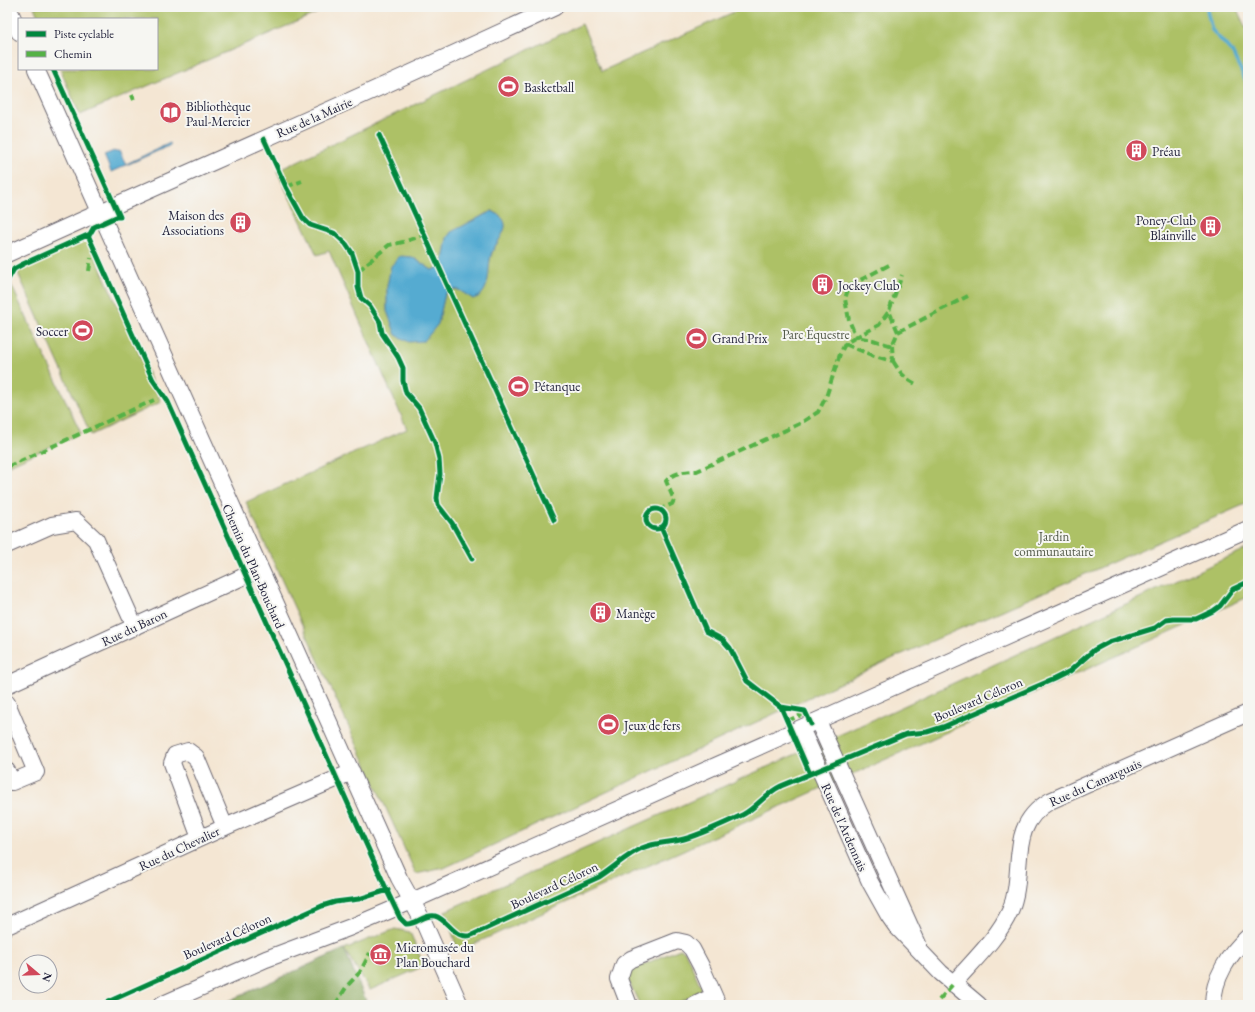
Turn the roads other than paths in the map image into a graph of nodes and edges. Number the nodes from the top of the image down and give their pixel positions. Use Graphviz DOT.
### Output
graph roads {
  1 [pos="8,7"];
  2 [pos="555,7"];
  3 [pos="18,30"];
  4 [pos="36,70"];
  5 [pos="100,212"];
  6 [pos="7,254"];
  7 [pos="1248,529"];
  8 [pos="7,545"];
  9 [pos="260,569"];
  10 [pos="135,627"];
  11 [pos="7,685"];
  12 [pos="7,703"];
  13 [pos="1248,713"];
  14 [pos="818,721"];
  15 [pos="801,728"];
  16 [pos="7,771"];
  17 [pos="352,772"];
  18 [pos="225,827"];
  19 [pos="200,838"];
  20 [pos="887,874"];
  21 [pos="870,882"];
  22 [pos="412,901"];
  23 [pos="7,926"];
  24 [pos="1248,937"];
  25 [pos="922,953"];
  26 [pos="953,984"];
  27 [pos="716,1001"];
  28 [pos="160,1005"];
  29 [pos="460,1005"];
  30 [pos="629,1005"];
  31 [pos="695,1005"];
  32 [pos="979,1005"];
  33 [pos="1213,1005"];
  1 -- 3 [label="street"];
  2 -- 5 [label="street, Rue de la Mairie"];
  4 -- 5 [label="street, Chemin du Plan-Bouchard"];
  5 -- 6 [label="street, Rue de la Mairie"];
  5 -- 9 [label="street, Chemin du Plan-Bouchard"];
  7 -- 14 [label="street"];
  8 -- 10 [label="street"];
  9 -- 10 [label="street, Rue du Baron"];
  9 -- 17 [label="street, Chemin du Plan-Bouchard"];
  10 -- 11 [label="street, Rue du Baron"];
  12 -- 16 [label="street"];
  13 -- 26 [label="street, Rue du Camarguais"];
  14 -- 15 [label="street"];
  14 -- 20 [label="street, Rue de l'Ardennais"];
  15 -- 21 [label="street, Rue de l'Ardennais"];
  15 -- 22 [label="street"];
  17 -- 18 [label="street, Rue du Chevalier"];
  17 -- 22 [label="street, Chemin du Plan-Bouchard"];
  18 -- 19 [label="street, Rue du Chevalier"];
  18 -- 19 [label="street"];
  19 -- 23 [label="street, Rue du Chevalier"];
  20 -- 21 [label="street, Rue de l'Ardennais"];
  20 -- 25 [label="street, Rue de l'Ardennais"];
  21 -- 25 [label="street, Rue de l'Ardennais"];
  22 -- 28 [label="street"];
  22 -- 29 [label="street, Chemin du Plan-Bouchard"];
  24 -- 33 [label="street"];
  25 -- 26 [label="street, Rue de l'Ardennais"];
  26 -- 32 [label="street, Rue de l'Ardennais"];
  27 -- 30 [label="street"];
  27 -- 31 [label="street"];
}
